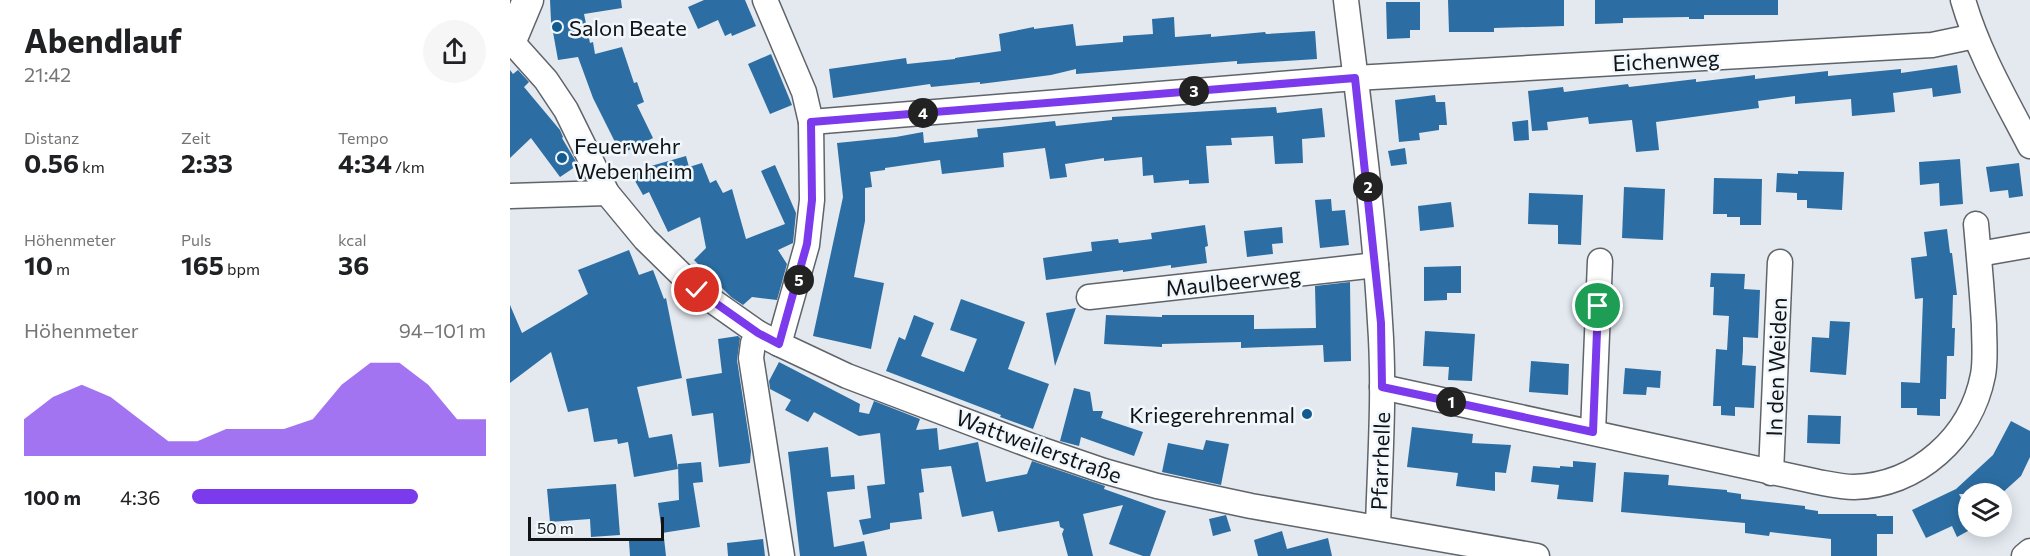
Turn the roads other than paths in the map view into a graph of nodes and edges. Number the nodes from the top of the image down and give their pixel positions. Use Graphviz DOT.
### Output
graph roads {
  1 [pos="528,0"];
  2 [pos="765,0"];
  3 [pos="1346,0"];
  4 [pos="1964,0"];
  5 [pos="1975,36"];
  6 [pos="511,42"];
  7 [pos="1355,78"];
  8 [pos="811,122"];
  9 [pos="2030,146"];
  10 [pos="607,193"];
  11 [pos="510,196"];
  12 [pos="1976,224"];
  13 [pos="2030,245"];
  14 [pos="1979,254"];
  15 [pos="1600,261"];
  16 [pos="1780,262"];
  17 [pos="1376,265"];
  18 [pos="1089,297"];
  19 [pos="769,339"];
  20 [pos="1382,387"];
  21 [pos="1593,432"];
  22 [pos="1771,473"];
  23 [pos="1378,527"];
  24 [pos="2030,551"];
  25 [pos="1523,555"];
  26 [pos="782,556"];
  27 [pos="2025,556"];
  1 -- 6 [label="main road"];
  2 -- 8 [label="street"];
  3 -- 7 [label="street, Pfarrhelle"];
  4 -- 5 [label="street"];
  5 -- 7 [label="street, Eichenweg"];
  5 -- 9 [label="street"];
  6 -- 10 [label="street, Wattweilerstraße"];
  7 -- 8 [label="street, Eichenweg"];
  7 -- 17 [label="street, Pfarrhelle"];
  8 -- 19 [label="street"];
  10 -- 11 [label="street"];
  10 -- 19 [label="street, Wattweilerstraße"];
  12 -- 14 [label="street, In den Weiden"];
  13 -- 14 [label="street"];
  14 -- 22 [label="street, In den Weiden"];
  15 -- 21 [label="street"];
  16 -- 22 [label="street, In den Weiden"];
  17 -- 18 [label="street, Maulbeerweg"];
  17 -- 20 [label="street, Pfarrhelle"];
  19 -- 23 [label="street, Wattweilerstraße"];
  19 -- 26 [label="street"];
  20 -- 21 [label="street, In den Weiden"];
  20 -- 23 [label="street, Pfarrhelle"];
  21 -- 22 [label="street, In den Weiden"];
  23 -- 25 [label="street, Wattweilerstraße"];
  24 -- 27 [label="street"];
}
